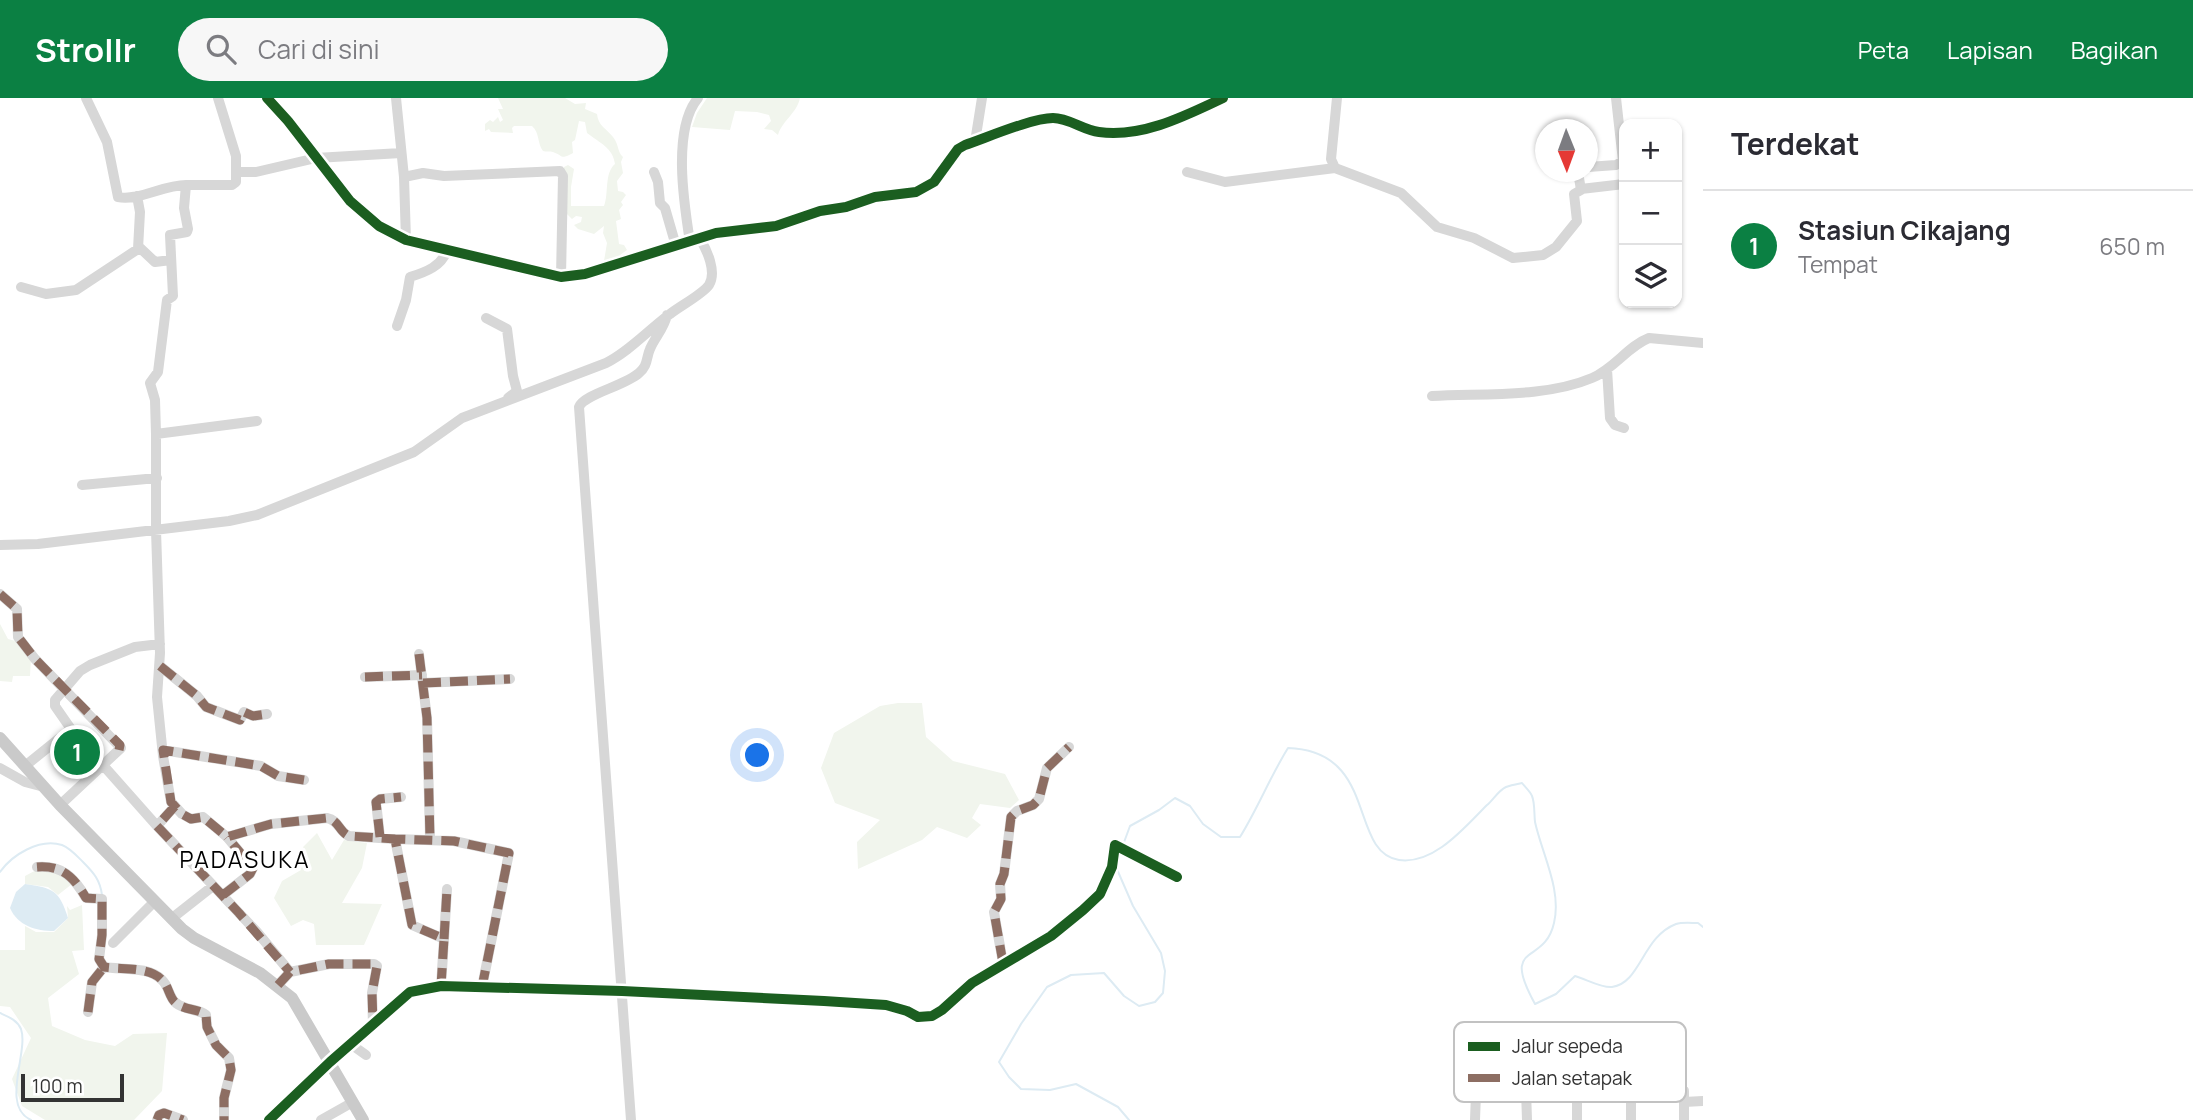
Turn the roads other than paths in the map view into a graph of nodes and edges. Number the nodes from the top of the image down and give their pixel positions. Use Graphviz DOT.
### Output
graph roads {
  1 [pos="86,98"];
  2 [pos="218,98"];
  3 [pos="267,98"];
  4 [pos="396,98"];
  5 [pos="698,98"];
  6 [pos="982,98"];
  7 [pos="1223,98"];
  8 [pos="1337,98"];
  9 [pos="1616,98"];
  10 [pos="975,142"];
  11 [pos="401,153"];
  12 [pos="316,158"];
  13 [pos="1598,166"];
  14 [pos="1335,169"];
  15 [pos="237,172"];
  16 [pos="654,172"];
  17 [pos="1186,172"];
  18 [pos="404,177"];
  19 [pos="1580,182"];
  20 [pos="1619,184"];
  21 [pos="186,185"];
  22 [pos="1581,189"];
  23 [pos="137,196"];
  24 [pos="406,240"];
  25 [pos="695,241"];
  26 [pos="676,246"];
  27 [pos="139,247"];
  28 [pos="447,250"];
  29 [pos="171,260"];
  30 [pos="561,277"];
  31 [pos="21,287"];
  32 [pos="667,316"];
  33 [pos="486,318"];
  34 [pos="397,326"];
  35 [pos="1703,343"];
  36 [pos="1607,369"];
  37 [pos="1432,396"];
  38 [pos="501,403"];
  39 [pos="257,421"];
  40 [pos="1624,428"];
  41 [pos="156,434"];
  42 [pos="157,478"];
  43 [pos="82,485"];
  44 [pos="156,530"];
  45 [pos="0,545"];
  46 [pos="0,594"];
  47 [pos="160,644"];
  48 [pos="419,654"];
  49 [pos="160,666"];
  50 [pos="365,677"];
  51 [pos="422,679"];
  52 [pos="510,679"];
  53 [pos="65,688"];
  54 [pos="267,714"];
  55 [pos="71,729"];
  56 [pos="0,738"];
  57 [pos="1069,747"];
  58 [pos="163,750"];
  59 [pos="103,765"];
  60 [pos="25,766"];
  61 [pos="0,768"];
  62 [pos="304,780"];
  63 [pos="44,787"];
  64 [pos="401,797"];
  65 [pos="60,805"];
  66 [pos="175,806"];
  67 [pos="157,826"];
  68 [pos="227,837"];
  69 [pos="380,837"];
  70 [pos="395,839"];
  71 [pos="430,839"];
  72 [pos="37,867"];
  73 [pos="1177,877"];
  74 [pos="214,887"];
  75 [pos="447,889"];
  76 [pos="223,895"];
  77 [pos="154,902"];
  78 [pos="171,919"];
  79 [pos="444,939"];
  80 [pos="113,943"];
  81 [pos="1003,963"];
  82 [pos="104,967"];
  83 [pos="289,972"];
  84 [pos="278,985"];
  85 [pos="442,986"];
  86 [pos="482,987"];
  87 [pos="622,991"];
  88 [pos="88,1012"];
  89 [pos="373,1024"];
  90 [pos="352,1045"];
  91 [pos="366,1055"];
  92 [pos="330,1062"];
  93 [pos="353,1102"];
  94 [pos="1475,1102"];
  95 [pos="1527,1102"];
  96 [pos="1577,1102"];
  97 [pos="1631,1102"];
  98 [pos="1684,1102"];
  99 [pos="157,1120"];
  100 [pos="183,1120"];
  101 [pos="224,1120"];
  102 [pos="269,1120"];
  103 [pos="321,1120"];
  104 [pos="363,1120"];
  105 [pos="631,1120"];
  106 [pos="1475,1120"];
  107 [pos="1527,1120"];
  108 [pos="1577,1120"];
  109 [pos="1631,1120"];
  110 [pos="1684,1120"];
  1 -- 23 [label="street"];
  2 -- 15 [label="street"];
  3 -- 12 [label="street"];
  4 -- 11 [label="street"];
  5 -- 25 [label="street"];
  6 -- 10 [label="street"];
  7 -- 10 [label="street"];
  8 -- 14 [label="street"];
  9 -- 13 [label="street"];
  10 -- 25 [label="street"];
  11 -- 12 [label="street"];
  11 -- 18 [label="street"];
  12 -- 15 [label="street"];
  12 -- 24 [label="street"];
  14 -- 17 [label="street"];
  14 -- 22 [label="street"];
  15 -- 21 [label="street"];
  16 -- 26 [label="street"];
  18 -- 24 [label="street"];
  18 -- 30 [label="street"];
  19 -- 22 [label="street"];
  20 -- 22 [label="street"];
  21 -- 23 [label="street"];
  21 -- 29 [label="street"];
  23 -- 27 [label="street"];
  24 -- 28 [label="street"];
  25 -- 26 [label="street"];
  25 -- 32 [label="street"];
  26 -- 30 [label="street"];
  27 -- 29 [label="street"];
  27 -- 31 [label="street"];
  28 -- 30 [label="street"];
  28 -- 34 [label="street"];
  29 -- 41 [label="street"];
  32 -- 38 [label="street"];
  32 -- 87 [label="street"];
  33 -- 38 [label="street"];
  35 -- 36 [label="street"];
  36 -- 37 [label="street"];
  36 -- 40 [label="street"];
  38 -- 44 [label="street"];
  39 -- 41 [label="street"];
  41 -- 42 [label="street"];
  42 -- 43 [label="street"];
  42 -- 44 [label="street"];
  44 -- 45 [label="street"];
  44 -- 47 [label="street"];
  46 -- 53 [label="street"];
  47 -- 49 [label="street"];
  47 -- 53 [label="street"];
  48 -- 51 [label="street"];
  49 -- 54 [label="street"];
  49 -- 58 [label="street"];
  50 -- 51 [label="street"];
  51 -- 52 [label="street"];
  51 -- 71 [label="street"];
  53 -- 55 [label="street"];
  53 -- 59 [label="street"];
  55 -- 59 [label="street"];
  55 -- 60 [label="street"];
  56 -- 60 [label="main road"];
  57 -- 81 [label="street"];
  58 -- 62 [label="street"];
  58 -- 66 [label="street"];
  59 -- 65 [label="street"];
  59 -- 67 [label="street"];
  60 -- 63 [label="main road"];
  61 -- 63 [label="street"];
  63 -- 65 [label="main road"];
  64 -- 69 [label="street"];
  65 -- 77 [label="main road"];
  66 -- 67 [label="street"];
  66 -- 68 [label="street"];
  67 -- 74 [label="street"];
  68 -- 69 [label="street"];
  68 -- 76 [label="street"];
  69 -- 70 [label="street"];
  70 -- 71 [label="street"];
  70 -- 79 [label="street"];
  71 -- 86 [label="street"];
  72 -- 82 [label="street"];
  73 -- 81 [label="street"];
  74 -- 76 [label="street"];
  74 -- 78 [label="street"];
  75 -- 79 [label="street"];
  76 -- 83 [label="street"];
  77 -- 78 [label="main road"];
  77 -- 80 [label="street"];
  78 -- 84 [label="main road"];
  79 -- 85 [label="street"];
  81 -- 87 [label="street"];
  82 -- 88 [label="street"];
  82 -- 101 [label="street"];
  83 -- 84 [label="street"];
  83 -- 89 [label="street"];
  84 -- 92 [label="main road"];
  85 -- 86 [label="street"];
  85 -- 89 [label="street"];
  86 -- 87 [label="street"];
  87 -- 105 [label="street"];
  89 -- 90 [label="street"];
  90 -- 91 [label="street"];
  90 -- 92 [label="street"];
  92 -- 93 [label="main road"];
  92 -- 102 [label="street"];
  93 -- 103 [label="street"];
  93 -- 104 [label="main road"];
  94 -- 106 [label="street"];
  95 -- 107 [label="street"];
  96 -- 108 [label="street"];
  97 -- 109 [label="street"];
  98 -- 110 [label="street"];
  99 -- 100 [label="street"];
}
